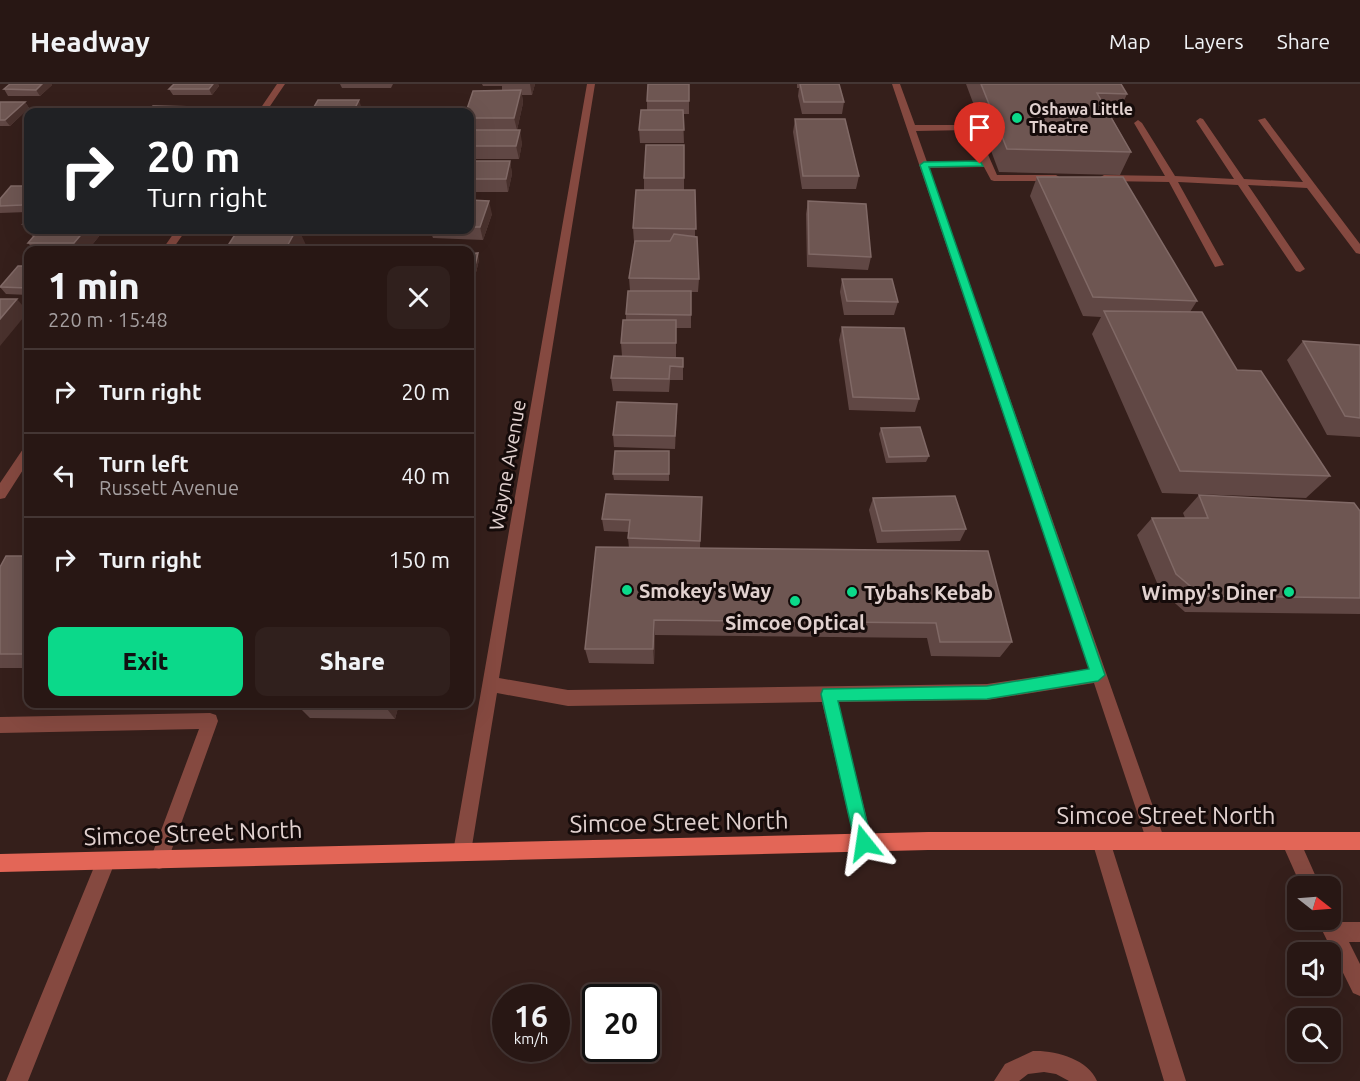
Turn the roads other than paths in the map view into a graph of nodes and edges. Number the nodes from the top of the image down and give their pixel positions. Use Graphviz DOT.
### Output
graph roads {
  1 [pos="281,84"];
  2 [pos="591,84"];
  3 [pos="896,84"];
  4 [pos="265,108"];
  5 [pos="1262,120"];
  6 [pos="1200,121"];
  7 [pos="1138,123"];
  8 [pos="911,128"];
  9 [pos="987,164"];
  10 [pos="924,165"];
  11 [pos="1065,178"];
  12 [pos="1089,178"];
  13 [pos="1172,178"];
  14 [pos="1242,182"];
  15 [pos="1310,185"];
  16 [pos="1360,251"];
  17 [pos="1219,265"];
  18 [pos="1300,269"];
  19 [pos="24,458"];
  20 [pos="0,494"];
  21 [pos="1098,675"];
  22 [pos="490,684"];
  23 [pos="828,694"];
  24 [pos="0,725"];
  25 [pos="1290,840"];
  26 [pos="1101,841"];
  27 [pos="1156,841"];
  28 [pos="1360,841"];
  29 [pos="864,843"];
  30 [pos="462,852"];
  31 [pos="159,860"];
  32 [pos="106,862"];
  33 [pos="0,863"];
  34 [pos="1306,876"];
  35 [pos="1341,928"];
  36 [pos="1332,930"];
  37 [pos="1360,932"];
  38 [pos="1360,986"];
  39 [pos="17,1081"];
  40 [pos="1005,1081"];
  41 [pos="1086,1081"];
  42 [pos="1175,1081"];
  1 -- 4 [label="street"];
  2 -- 22 [label="street, Wayne Avenue"];
  3 -- 8 [label="street"];
  5 -- 15 [label="street"];
  6 -- 14 [label="street"];
  7 -- 13 [label="street"];
  8 -- 9 [label="street"];
  8 -- 10 [label="street"];
  9 -- 10 [label="street"];
  9 -- 11 [label="street"];
  10 -- 21 [label="street"];
  12 -- 13 [label="street"];
  13 -- 14 [label="street"];
  13 -- 17 [label="street"];
  14 -- 15 [label="street"];
  14 -- 18 [label="street"];
  15 -- 16 [label="street"];
  19 -- 20 [label="street"];
  21 -- 23 [label="street"];
  21 -- 27 [label="street"];
  22 -- 23 [label="street"];
  22 -- 30 [label="street, Wayne Avenue"];
  23 -- 29 [label="street"];
  24 -- 31 [label="street"];
  25 -- 27 [label="main road, Simcoe Street North"];
  25 -- 28 [label="main road, Simcoe Street North"];
  25 -- 34 [label="street"];
  26 -- 27 [label="main road, Simcoe Street North"];
  26 -- 29 [label="main road, Simcoe Street North"];
  26 -- 42 [label="street"];
  29 -- 30 [label="main road, Simcoe Street North"];
  30 -- 31 [label="main road, Simcoe Street North"];
  31 -- 32 [label="main road, Simcoe Street North"];
  32 -- 33 [label="main road, Simcoe Street North"];
  32 -- 39 [label="street"];
  35 -- 37 [label="street"];
  36 -- 38 [label="street"];
  40 -- 41 [label="street"];
}
